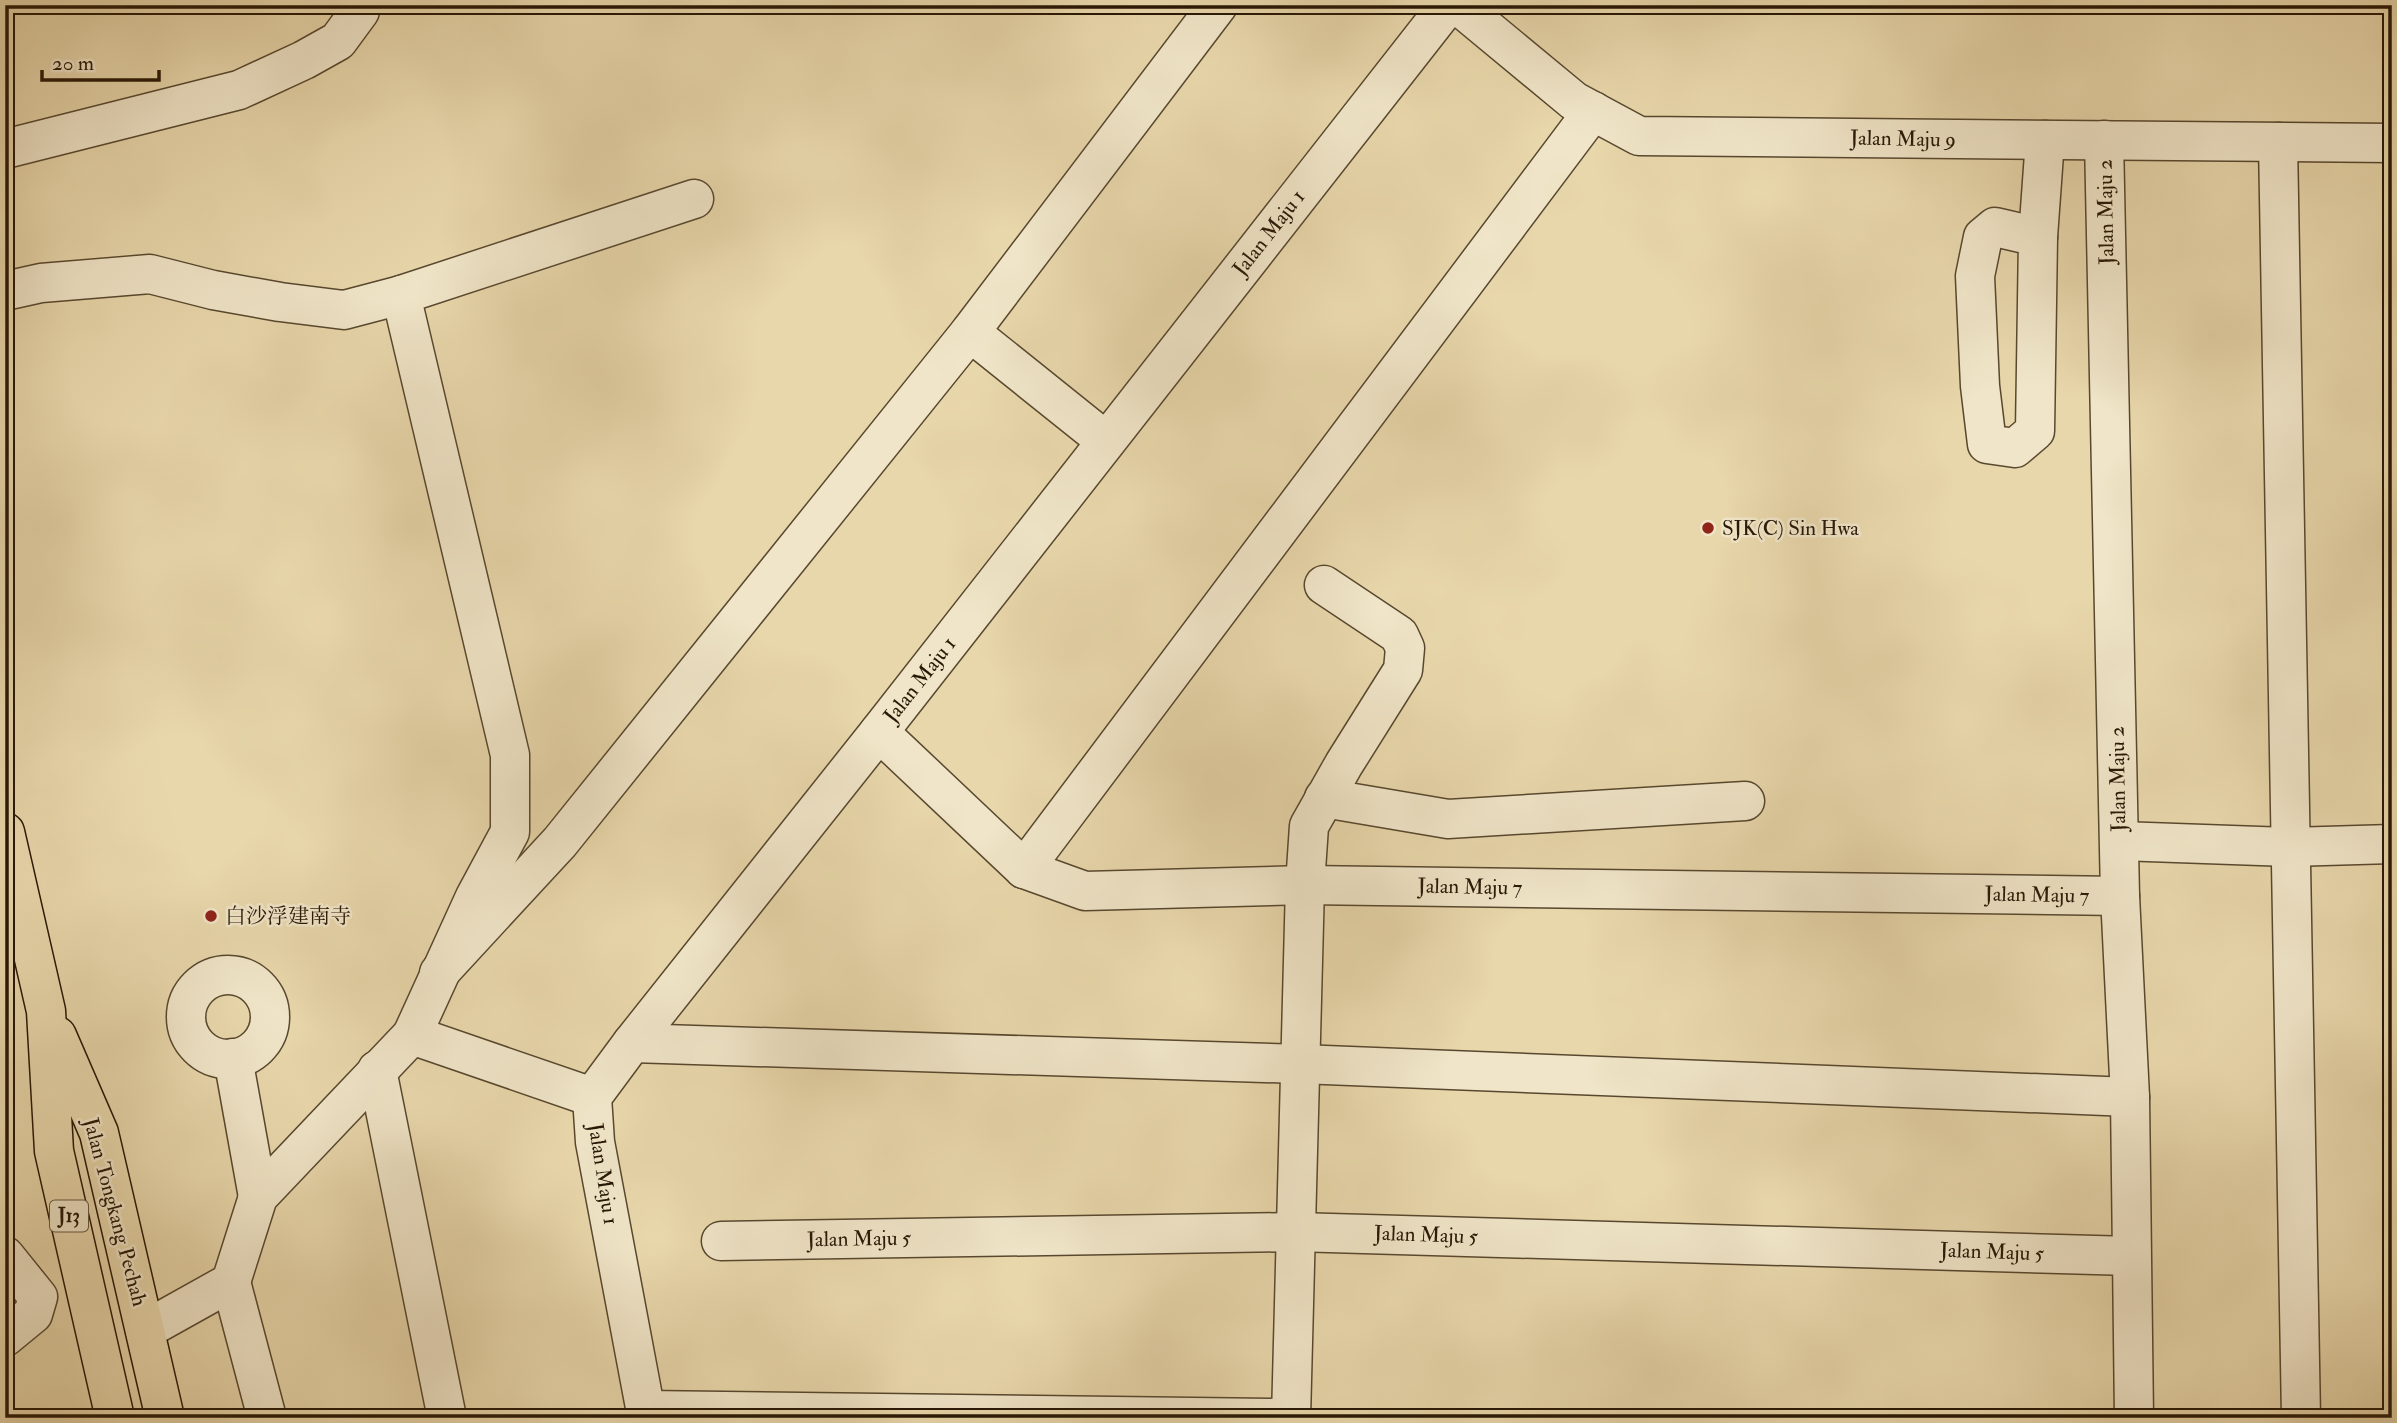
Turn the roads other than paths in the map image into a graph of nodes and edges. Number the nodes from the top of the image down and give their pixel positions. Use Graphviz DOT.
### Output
graph roads {
  1 [pos="361,5"];
  2 [pos="1217,5"];
  3 [pos="1448,5"];
  4 [pos="1458,5"];
  5 [pos="1593,111"];
  6 [pos="2045,140"];
  7 [pos="2104,140"];
  8 [pos="2278,142"];
  9 [pos="2392,143"];
  10 [pos="5,149"];
  11 [pos="694,199"];
  12 [pos="2038,237"];
  13 [pos="5,291"];
  14 [pos="401,295"];
  15 [pos="970,332"];
  16 [pos="1106,441"];
  17 [pos="1324,584"];
  18 [pos="879,733"];
  19 [pos="1324,798"];
  20 [pos="1745,801"];
  21 [pos="5,832"];
  22 [pos="2120,841"];
  23 [pos="2392,844"];
  24 [pos="2290,847"];
  25 [pos="1024,869"];
  26 [pos="1305,885"];
  27 [pos="2120,896"];
  28 [pos="439,973"];
  29 [pos="46,1011"];
  30 [pos="412,1035"];
  31 [pos="632,1043"];
  32 [pos="233,1058"];
  33 [pos="1300,1064"];
  34 [pos="377,1070"];
  35 [pos="592,1097"];
  36 [pos="2130,1097"];
  37 [pos="258,1198"];
  38 [pos="1295,1232"];
  39 [pos="721,1241"];
  40 [pos="5,1256"];
  41 [pos="2130,1256"];
  42 [pos="231,1282"];
  43 [pos="38,1297"];
  44 [pos="93,1317"];
  45 [pos="145,1330"];
  46 [pos="5,1337"];
  47 [pos="646,1414"];
  48 [pos="115,1418"];
  49 [pos="166,1418"];
  50 [pos="267,1418"];
  51 [pos="447,1418"];
  52 [pos="1281,1418"];
  53 [pos="1291,1418"];
  54 [pos="2134,1418"];
  55 [pos="2301,1418"];
  1 -- 10 [label="street"];
  2 -- 15 [label="street"];
  3 -- 16 [label="street, Jalan Maju 1"];
  4 -- 5 [label="street, Jalan Maju 9"];
  5 -- 6 [label="street, Jalan Maju 9"];
  5 -- 25 [label="street"];
  6 -- 7 [label="street, Jalan Maju 9"];
  6 -- 12 [label="street"];
  7 -- 8 [label="street, Jalan Maju 9"];
  7 -- 22 [label="street, Jalan Maju 2"];
  8 -- 9 [label="street, Jalan Maju 9"];
  8 -- 24 [label="street"];
  11 -- 14 [label="street"];
  12 -- 12 [label="street"];
  13 -- 14 [label="street"];
  14 -- 28 [label="street"];
  15 -- 16 [label="street"];
  15 -- 28 [label="street"];
  16 -- 18 [label="street, Jalan Maju 1"];
  17 -- 19 [label="street"];
  18 -- 25 [label="street, Jalan Maju 7"];
  18 -- 31 [label="street, Jalan Maju 1"];
  19 -- 20 [label="street"];
  19 -- 26 [label="street"];
  21 -- 29 [label="main road, Jalan Tongkang Pechah / J13"];
  22 -- 24 [label="street"];
  22 -- 27 [label="street, Jalan Maju 2"];
  23 -- 24 [label="street"];
  24 -- 55 [label="street"];
  25 -- 26 [label="street, Jalan Maju 7"];
  26 -- 27 [label="street, Jalan Maju 7"];
  26 -- 33 [label="street"];
  27 -- 36 [label="street, Jalan Maju 2"];
  28 -- 30 [label="street"];
  29 -- 44 [label="main road, Jalan Tongkang Pechah / J13"];
  29 -- 45 [label="main road, Jalan Tongkang Pechah / J13"];
  30 -- 34 [label="street"];
  30 -- 35 [label="street"];
  31 -- 33 [label="street"];
  31 -- 35 [label="street, Jalan Maju 1"];
  32 -- 37 [label="street"];
  33 -- 36 [label="street"];
  33 -- 38 [label="street"];
  34 -- 37 [label="street"];
  34 -- 51 [label="street"];
  35 -- 47 [label="street, Jalan Maju 1"];
  36 -- 41 [label="street, Jalan Maju 2"];
  37 -- 42 [label="street"];
  38 -- 39 [label="street, Jalan Maju 5"];
  38 -- 41 [label="street, Jalan Maju 5"];
  38 -- 53 [label="street"];
  40 -- 43 [label="street"];
  41 -- 54 [label="street, Jalan Maju 2"];
  42 -- 45 [label="street"];
  42 -- 50 [label="street"];
  43 -- 44 [label="street"];
  43 -- 46 [label="street"];
  44 -- 48 [label="main road, Jalan Tongkang Pechah / J13"];
  45 -- 49 [label="main road, Jalan Tongkang Pechah / J13"];
  47 -- 52 [label="street"];
}
